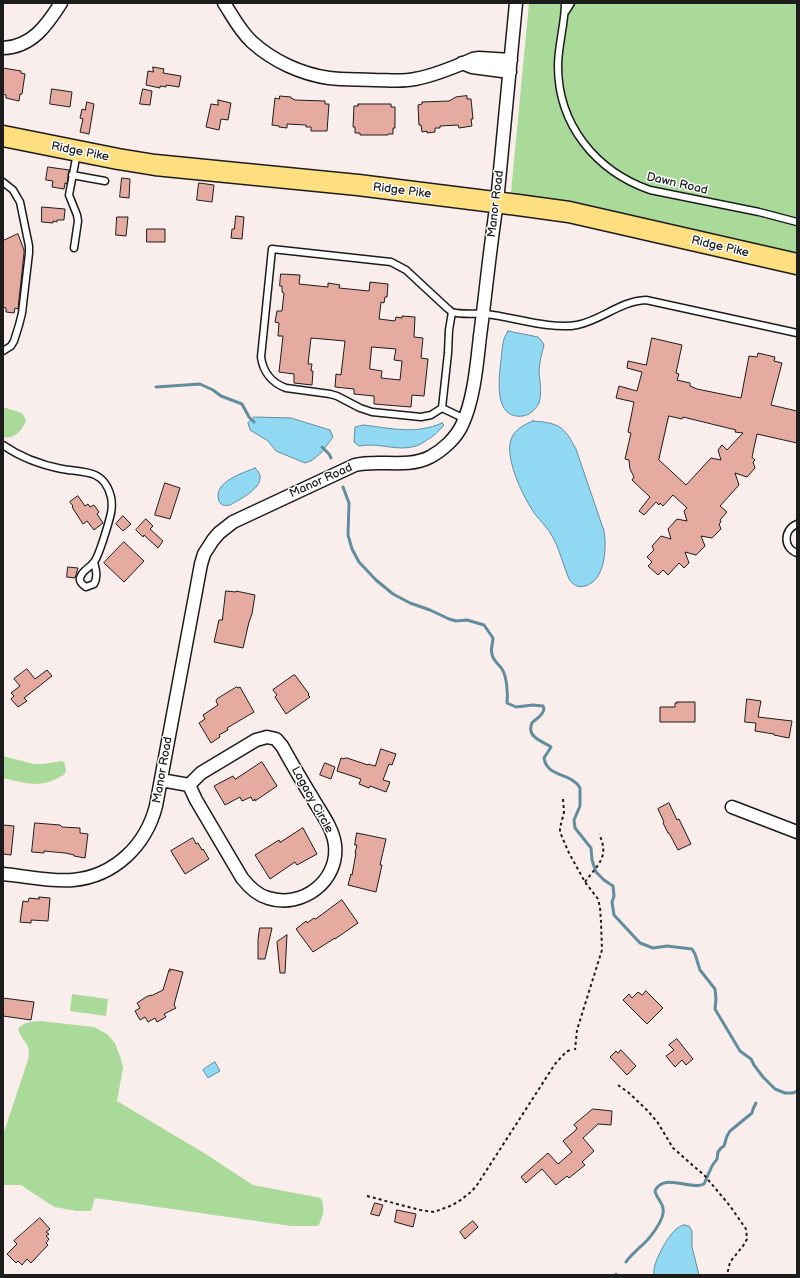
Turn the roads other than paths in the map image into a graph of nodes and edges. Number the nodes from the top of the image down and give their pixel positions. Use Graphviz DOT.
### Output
graph roads {
  1 [pos="60,3"];
  2 [pos="224,3"];
  3 [pos="516,3"];
  4 [pos="565,3"];
  5 [pos="572,3"];
  6 [pos="566,11"];
  7 [pos="3,48"];
  8 [pos="511,60"];
  9 [pos="462,63"];
  10 [pos="510,72"];
  11 [pos="3,136"];
  12 [pos="77,151"];
  13 [pos="72,175"];
  14 [pos="106,181"];
  15 [pos="3,182"];
  16 [pos="497,202"];
  17 [pos="797,222"];
  18 [pos="74,248"];
  19 [pos="797,264"];
  20 [pos="452,312"];
  21 [pos="484,314"];
  22 [pos="797,333"];
  23 [pos="3,351"];
  24 [pos="442,408"];
  25 [pos="465,419"];
  26 [pos="3,445"];
  27 [pos="797,524"];
  28 [pos="797,553"];
  29 [pos="94,562"];
  30 [pos="161,780"];
  31 [pos="189,785"];
  32 [pos="732,807"];
  33 [pos="797,832"];
  34 [pos="3,874"];
  1 -- 7 [label="street"];
  2 -- 9 [label="street"];
  3 -- 8 [label="street, Manor Road"];
  4 -- 6 [label="lane, Dawn Road"];
  5 -- 6 [label="lane, Dawn Road"];
  6 -- 17 [label="lane, Dawn Road"];
  8 -- 9 [label="street"];
  8 -- 10 [label="street, Manor Road"];
  9 -- 10 [label="street"];
  10 -- 16 [label="street, Manor Road"];
  11 -- 12 [label="main road, Ridge Pike"];
  12 -- 13 [label="lane"];
  12 -- 16 [label="main road, Ridge Pike"];
  13 -- 14 [label="lane"];
  13 -- 18 [label="lane"];
  15 -- 23 [label="lane"];
  16 -- 19 [label="main road, Ridge Pike"];
  16 -- 21 [label="street, Manor Road"];
  20 -- 21 [label="lane"];
  20 -- 24 [label="lane"];
  20 -- 24 [label="lane"];
  21 -- 22 [label="lane"];
  21 -- 25 [label="street, Manor Road"];
  24 -- 25 [label="lane"];
  25 -- 30 [label="street, Manor Road"];
  26 -- 29 [label="lane"];
  27 -- 28 [label="lane"];
  30 -- 31 [label="street"];
  30 -- 34 [label="street, Manor Road"];
  31 -- 31 [label="street, Lagacy Circle"];
  32 -- 33 [label="street"];
}
